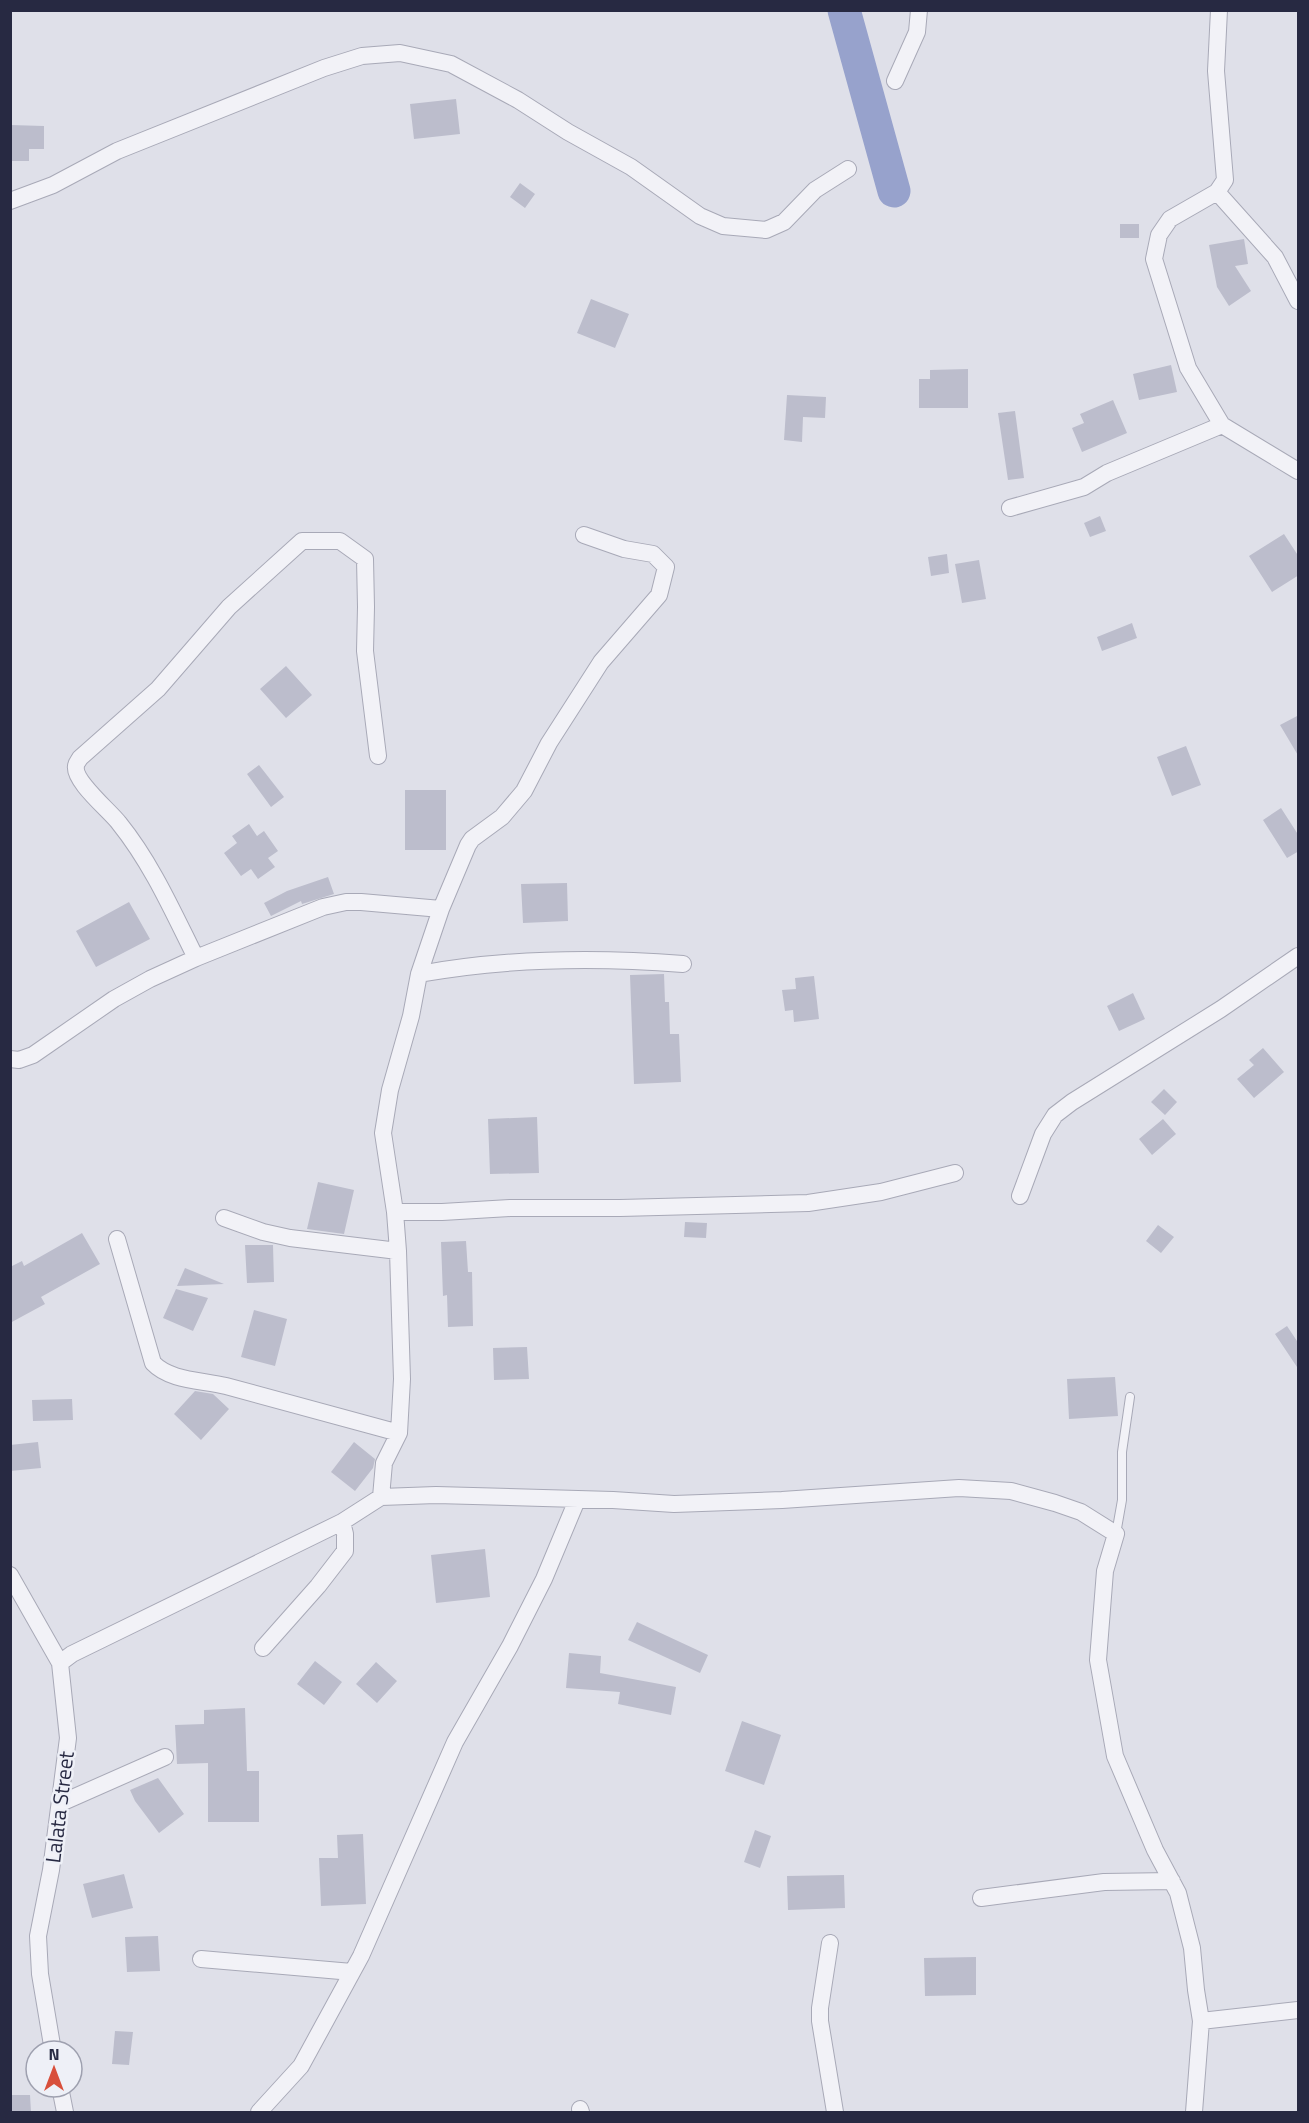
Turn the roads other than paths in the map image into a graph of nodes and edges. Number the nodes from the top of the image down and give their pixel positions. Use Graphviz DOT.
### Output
graph roads {
  1 [pos="919,10"];
  2 [pos="1220,10"];
  3 [pos="895,81"];
  4 [pos="848,169"];
  5 [pos="1217,192"];
  6 [pos="10,201"];
  7 [pos="1299,300"];
  8 [pos="1222,425"];
  9 [pos="1299,471"];
  10 [pos="1010,508"];
  11 [pos="584,535"];
  12 [pos="378,756"];
  13 [pos="441,909"];
  14 [pos="1299,956"];
  15 [pos="196,958"];
  16 [pos="684,964"];
  17 [pos="419,974"];
  18 [pos="10,1059"];
  19 [pos="955,1173"];
  20 [pos="1020,1196"];
  21 [pos="395,1212"];
  22 [pos="225,1218"];
  23 [pos="117,1239"];
  24 [pos="398,1251"];
  25 [pos="1130,1396"];
  26 [pos="399,1433"];
  27 [pos="381,1497"];
  28 [pos="577,1500"];
  29 [pos="342,1522"];
  30 [pos="1116,1534"];
  31 [pos="10,1575"];
  32 [pos="263,1648"];
  33 [pos="60,1662"];
  34 [pos="165,1757"];
  35 [pos="61,1803"];
  36 [pos="1172,1881"];
  37 [pos="981,1898"];
  38 [pos="830,1943"];
  39 [pos="201,1959"];
  40 [pos="352,1972"];
  41 [pos="1299,2010"];
  42 [pos="1202,2021"];
  43 [pos="50,2039"];
  44 [pos="259,2112"];
  45 [pos="835,2112"];
  46 [pos="1194,2112"];
  1 -- 3 [label="street"];
  2 -- 5 [label="street"];
  4 -- 6 [label="street"];
  5 -- 7 [label="street"];
  5 -- 8 [label="street"];
  8 -- 9 [label="street"];
  8 -- 10 [label="street"];
  11 -- 13 [label="street"];
  12 -- 15 [label="street"];
  13 -- 15 [label="street"];
  13 -- 17 [label="street"];
  14 -- 20 [label="street"];
  15 -- 18 [label="street"];
  16 -- 17 [label="street"];
  17 -- 21 [label="street"];
  19 -- 21 [label="street"];
  21 -- 24 [label="street"];
  22 -- 24 [label="street"];
  23 -- 26 [label="street"];
  24 -- 26 [label="street"];
  25 -- 30 [label="lane"];
  26 -- 27 [label="street"];
  27 -- 28 [label="street"];
  27 -- 29 [label="street"];
  28 -- 30 [label="street"];
  28 -- 40 [label="street"];
  29 -- 32 [label="street"];
  29 -- 33 [label="street"];
  30 -- 36 [label="street"];
  31 -- 33 [label="street, Lalata Street"];
  33 -- 35 [label="street, Lalata Street"];
  34 -- 35 [label="street"];
  35 -- 43 [label="street, Lalata Street"];
  36 -- 37 [label="street"];
  36 -- 42 [label="street"];
  38 -- 45 [label="street"];
  39 -- 40 [label="street"];
  40 -- 44 [label="street"];
  41 -- 42 [label="street"];
  42 -- 46 [label="street"];
}
